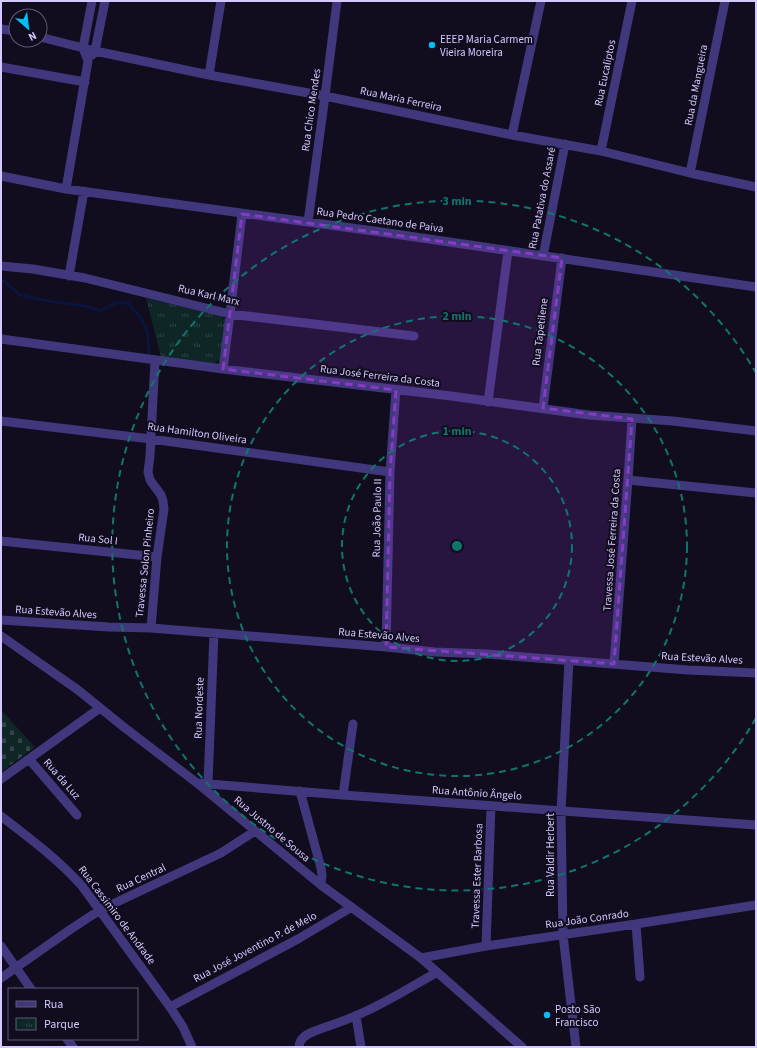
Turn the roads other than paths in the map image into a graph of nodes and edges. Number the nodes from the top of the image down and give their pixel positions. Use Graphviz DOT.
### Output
graph roads {
  1 [pos="92,1"];
  2 [pos="105,1"];
  3 [pos="221,1"];
  4 [pos="337,1"];
  5 [pos="541,1"];
  6 [pos="632,1"];
  7 [pos="725,1"];
  8 [pos="48,39"];
  9 [pos="83,48"];
  10 [pos="95,51"];
  11 [pos="88,61"];
  12 [pos="1,67"];
  13 [pos="210,75"];
  14 [pos="85,82"];
  15 [pos="325,96"];
  16 [pos="512,134"];
  17 [pos="565,144"];
  18 [pos="601,150"];
  19 [pos="690,173"];
  20 [pos="1,176"];
  21 [pos="756,187"];
  22 [pos="66,189"];
  23 [pos="84,191"];
  24 [pos="242,214"];
  25 [pos="308,222"];
  26 [pos="508,251"];
  27 [pos="543,256"];
  28 [pos="562,258"];
  29 [pos="1,266"];
  30 [pos="69,276"];
  31 [pos="756,288"];
  32 [pos="230,314"];
  33 [pos="414,336"];
  34 [pos="1,339"];
  35 [pos="155,360"];
  36 [pos="223,369"];
  37 [pos="396,390"];
  38 [pos="488,402"];
  39 [pos="543,408"];
  40 [pos="632,419"];
  41 [pos="1,422"];
  42 [pos="756,431"];
  43 [pos="151,439"];
  44 [pos="390,472"];
  45 [pos="628,480"];
  46 [pos="756,494"];
  47 [pos="1,541"];
  48 [pos="157,557"];
  49 [pos="1,620"];
  50 [pos="151,628"];
  51 [pos="214,633"];
  52 [pos="1,636"];
  53 [pos="386,647"];
  54 [pos="569,661"];
  55 [pos="614,664"];
  56 [pos="756,673"];
  57 [pos="100,708"];
  58 [pos="353,724"];
  59 [pos="29,759"];
  60 [pos="1,779"];
  61 [pos="197,783"];
  62 [pos="208,784"];
  63 [pos="300,791"];
  64 [pos="343,795"];
  65 [pos="491,806"];
  66 [pos="561,811"];
  67 [pos="77,815"];
  68 [pos="1,816"];
  69 [pos="756,825"];
  70 [pos="255,832"];
  71 [pos="321,885"];
  72 [pos="756,905"];
  73 [pos="352,908"];
  74 [pos="100,910"];
  75 [pos="636,924"];
  76 [pos="563,935"];
  77 [pos="1,946"];
  78 [pos="486,946"];
  79 [pos="421,958"];
  80 [pos="16,967"];
  81 [pos="436,973"];
  82 [pos="640,977"];
  83 [pos="1,978"];
  84 [pos="31,988"];
  85 [pos="170,1007"];
  86 [pos="356,1016"];
  87 [pos="299,1046"];
  88 [pos="192,1047"];
  89 [pos="361,1047"];
  90 [pos="522,1047"];
  91 [pos="576,1047"];
  1 -- 9 [label="street"];
  2 -- 10 [label="street"];
  3 -- 13 [label="street"];
  4 -- 15 [label="street, Rua Chico Mendes"];
  5 -- 16 [label="street"];
  6 -- 18 [label="street, Rua Eucaliptos"];
  7 -- 19 [label="street, Rua da Mangueira"];
  8 -- 9 [label="street, Rua Maria Ferreira"];
  9 -- 10 [label="street, Rua Maria Ferreira"];
  9 -- 11 [label="street"];
  10 -- 11 [label="street"];
  10 -- 13 [label="street, Rua Maria Ferreira"];
  11 -- 14 [label="street"];
  12 -- 14 [label="street"];
  13 -- 15 [label="street, Rua Maria Ferreira"];
  14 -- 22 [label="street"];
  15 -- 16 [label="street, Rua Maria Ferreira"];
  15 -- 25 [label="street, Rua Chico Mendes"];
  16 -- 17 [label="street, Rua Maria Ferreira"];
  17 -- 18 [label="street, Rua Maria Ferreira"];
  17 -- 27 [label="street, Rua Patativa do Assaré"];
  18 -- 19 [label="street, Rua Maria Ferreira"];
  19 -- 21 [label="street, Rua Maria Ferreira"];
  20 -- 22 [label="street, Rua Pedro Caetano de Paiva"];
  22 -- 23 [label="street, Rua Pedro Caetano de Paiva"];
  23 -- 24 [label="street, Rua Pedro Caetano de Paiva"];
  23 -- 30 [label="street"];
  24 -- 25 [label="street, Rua Pedro Caetano de Paiva"];
  24 -- 32 [label="street"];
  25 -- 26 [label="street, Rua Pedro Caetano de Paiva"];
  26 -- 27 [label="street, Rua Pedro Caetano de Paiva"];
  26 -- 38 [label="street"];
  27 -- 28 [label="street, Rua Pedro Caetano de Paiva"];
  28 -- 31 [label="street, Rua Pedro Caetano de Paiva"];
  28 -- 39 [label="street, Rua Tapetilene"];
  29 -- 30 [label="street, Rua Karl Marx"];
  30 -- 32 [label="street, Rua Karl Marx"];
  32 -- 33 [label="street, Rua Karl Marx"];
  32 -- 36 [label="street"];
  34 -- 35 [label="street, Rua José Ferreira da Costa"];
  35 -- 36 [label="street, Rua José Ferreira da Costa"];
  35 -- 43 [label="street, Travessa Solon Pinheiro"];
  36 -- 37 [label="street, Rua José Ferreira da Costa"];
  37 -- 38 [label="street, Rua José Ferreira da Costa"];
  37 -- 44 [label="street, Rua João Paulo II"];
  38 -- 39 [label="street, Rua José Ferreira da Costa"];
  39 -- 40 [label="street, Rua José Ferreira da Costa"];
  40 -- 42 [label="street, Rua José Ferreira da Costa"];
  40 -- 45 [label="street, Travessa José Ferreira da Costa"];
  41 -- 43 [label="street, Rua Hamilton Oliveira"];
  43 -- 44 [label="street, Rua Hamilton Oliveira"];
  43 -- 48 [label="street, Travessa Solon Pinheiro"];
  44 -- 53 [label="street, Rua João Paulo II"];
  45 -- 46 [label="street"];
  45 -- 55 [label="street, Travessa José Ferreira da Costa"];
  47 -- 48 [label="street, Rua Sol I"];
  48 -- 50 [label="street, Travessa Solon Pinheiro"];
  49 -- 50 [label="street, Rua Estevão Alves"];
  50 -- 51 [label="street, Rua Estevão Alves"];
  51 -- 53 [label="street, Rua Estevão Alves"];
  51 -- 62 [label="street, Rua Nordeste"];
  52 -- 57 [label="street, Rua Justno de Sousa"];
  53 -- 54 [label="street, Rua Estevão Alves"];
  54 -- 55 [label="street, Rua Estevão Alves"];
  54 -- 66 [label="street, Rua Valdir Herbert"];
  55 -- 56 [label="street, Rua Estevão Alves"];
  57 -- 59 [label="street"];
  57 -- 61 [label="street, Rua Justno de Sousa"];
  58 -- 64 [label="street"];
  59 -- 60 [label="street"];
  59 -- 67 [label="street, Rua da Luz"];
  61 -- 62 [label="street, Rua Antônio Ângelo"];
  61 -- 70 [label="street, Rua Justno de Sousa"];
  62 -- 63 [label="street, Rua Antônio Ângelo"];
  63 -- 64 [label="street, Rua Antônio Ângelo"];
  63 -- 71 [label="street"];
  64 -- 65 [label="street, Rua Antônio Ângelo"];
  65 -- 66 [label="street, Rua Antônio Ângelo"];
  65 -- 78 [label="street, Travessa Ester Barbosa"];
  66 -- 69 [label="street, Rua Antônio Ângelo"];
  66 -- 76 [label="street, Rua Valdir Herbert"];
  68 -- 74 [label="street, Rua Cassimiro de Andrade"];
  70 -- 71 [label="street, Rua Justno de Sousa"];
  70 -- 74 [label="street, Rua Central"];
  71 -- 73 [label="street, Rua Justno de Sousa"];
  72 -- 75 [label="street, Rua João Conrado"];
  73 -- 79 [label="street, Rua Justno de Sousa"];
  73 -- 85 [label="street, Rua José Joventino P. de Melo"];
  74 -- 80 [label="street, Rua Central"];
  74 -- 85 [label="street, Rua Cassimiro de Andrade"];
  75 -- 76 [label="street, Rua João Conrado"];
  75 -- 82 [label="street"];
  76 -- 78 [label="street, Rua João Conrado"];
  76 -- 91 [label="street, Rua Valdir Herbert"];
  77 -- 80 [label="street"];
  78 -- 79 [label="street, Rua João Conrado"];
  79 -- 81 [label="street, Rua Justno de Sousa"];
  80 -- 83 [label="street, Rua Central"];
  80 -- 84 [label="street"];
  81 -- 86 [label="street"];
  81 -- 90 [label="street, Rua Justno de Sousa"];
  85 -- 88 [label="street, Rua Cassimiro de Andrade"];
  86 -- 87 [label="street"];
  86 -- 89 [label="street"];
}
